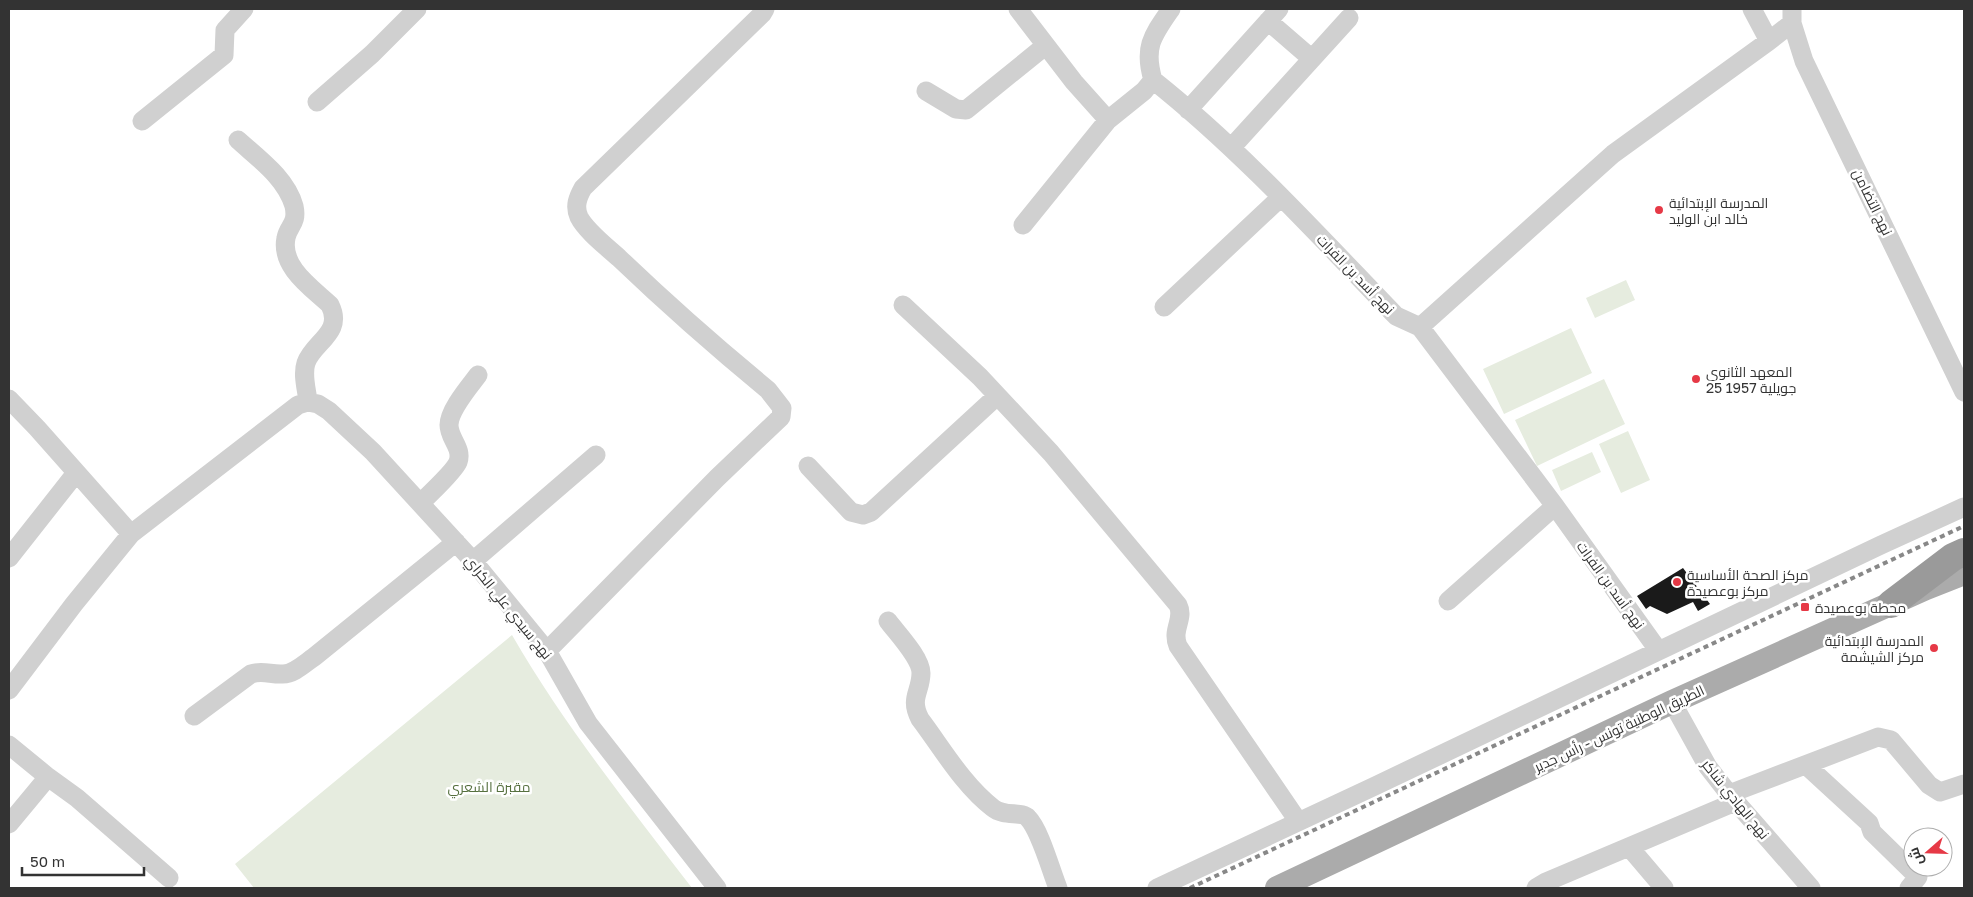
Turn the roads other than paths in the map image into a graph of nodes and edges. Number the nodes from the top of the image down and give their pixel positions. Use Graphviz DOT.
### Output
graph roads {
  1 [pos="244,9"];
  2 [pos="417,9"];
  3 [pos="765,9"];
  4 [pos="1018,9"];
  5 [pos="1171,9"];
  6 [pos="1752,9"];
  7 [pos="1273,15"];
  8 [pos="1792,16"];
  9 [pos="1350,18"];
  10 [pos="1769,41"];
  11 [pos="1046,46"];
  12 [pos="1312,59"];
  13 [pos="1153,80"];
  14 [pos="926,90"];
  15 [pos="317,102"];
  16 [pos="1188,110"];
  17 [pos="1108,120"];
  18 [pos="142,121"];
  19 [pos="238,140"];
  20 [pos="1231,148"];
  21 [pos="1281,197"];
  22 [pos="1023,224"];
  23 [pos="903,306"];
  24 [pos="1164,307"];
  25 [pos="1420,327"];
  26 [pos="478,375"];
  27 [pos="1964,392"];
  28 [pos="997,396"];
  29 [pos="9,399"];
  30 [pos="308,402"];
  31 [pos="596,455"];
  32 [pos="808,466"];
  33 [pos="76,473"];
  34 [pos="421,503"];
  35 [pos="1554,506"];
  36 [pos="1963,506"];
  37 [pos="131,534"];
  38 [pos="456,542"];
  39 [pos="1964,552"];
  40 [pos="9,558"];
  41 [pos="473,561"];
  42 [pos="1964,573"];
  43 [pos="1448,600"];
  44 [pos="1891,604"];
  45 [pos="888,621"];
  46 [pos="1658,650"];
  47 [pos="547,651"];
  48 [pos="9,690"];
  49 [pos="1672,702"];
  50 [pos="194,716"];
  51 [pos="9,745"];
  52 [pos="1807,766"];
  53 [pos="48,776"];
  54 [pos="1964,784"];
  55 [pos="1732,798"];
  56 [pos="1298,821"];
  57 [pos="9,824"];
  58 [pos="1630,848"];
  59 [pos="168,878"];
  60 [pos="717,888"];
  61 [pos="1058,888"];
  62 [pos="1157,888"];
  63 [pos="1277,888"];
  64 [pos="1536,888"];
  65 [pos="1664,888"];
  66 [pos="1811,888"];
  67 [pos="1909,888"];
  1 -- 18 [label="street"];
  2 -- 15 [label="street"];
  3 -- 47 [label="street"];
  4 -- 11 [label="street"];
  5 -- 13 [label="street"];
  6 -- 10 [label="street"];
  7 -- 12 [label="street"];
  7 -- 16 [label="street"];
  8 -- 10 [label="street"];
  8 -- 27 [label="street, نهج التضامن"];
  9 -- 12 [label="street"];
  10 -- 25 [label="street"];
  11 -- 14 [label="street"];
  11 -- 17 [label="street"];
  12 -- 20 [label="street"];
  13 -- 16 [label="street, نهج أسد بن الفرات"];
  13 -- 17 [label="street"];
  16 -- 20 [label="street, نهج أسد بن الفرات"];
  17 -- 22 [label="street"];
  19 -- 30 [label="street"];
  20 -- 21 [label="street, نهج أسد بن الفرات"];
  21 -- 24 [label="street"];
  21 -- 25 [label="street, نهج أسد بن الفرات"];
  23 -- 28 [label="street"];
  25 -- 35 [label="street, نهج أسد بن الفرات"];
  26 -- 34 [label="street"];
  28 -- 32 [label="street"];
  28 -- 56 [label="street"];
  29 -- 33 [label="street"];
  30 -- 34 [label="street, نهج سيدي علي الكراي"];
  30 -- 37 [label="street"];
  31 -- 41 [label="street"];
  33 -- 37 [label="street"];
  33 -- 40 [label="street"];
  34 -- 38 [label="street, نهج سيدي علي الكراي"];
  35 -- 43 [label="street"];
  35 -- 46 [label="street, نهج أسد بن الفرات"];
  36 -- 46 [label="street"];
  37 -- 48 [label="street"];
  38 -- 41 [label="street, نهج سيدي علي الكراي"];
  38 -- 50 [label="street"];
  39 -- 44 [label="highway"];
  41 -- 47 [label="street, نهج سيدي علي الكراي"];
  42 -- 44 [label="main road, الطريق الوطنية تونس - رأس جدير"];
  44 -- 49 [label="main road, الطريق الوطنية تونس - رأس جدير"];
  45 -- 61 [label="street"];
  46 -- 56 [label="street"];
  47 -- 60 [label="street, نهج سيدي علي الكراي"];
  49 -- 55 [label="street, نهج الهادي شاكر"];
  49 -- 63 [label="main road, الطريق الوطنية تونس - رأس جدير"];
  51 -- 53 [label="street"];
  52 -- 54 [label="street"];
  52 -- 55 [label="street"];
  52 -- 67 [label="street"];
  53 -- 57 [label="street"];
  53 -- 59 [label="street"];
  55 -- 58 [label="street"];
  55 -- 66 [label="street, نهج الهادي شاكر"];
  56 -- 62 [label="street"];
  58 -- 64 [label="street"];
  58 -- 65 [label="street"];
}
